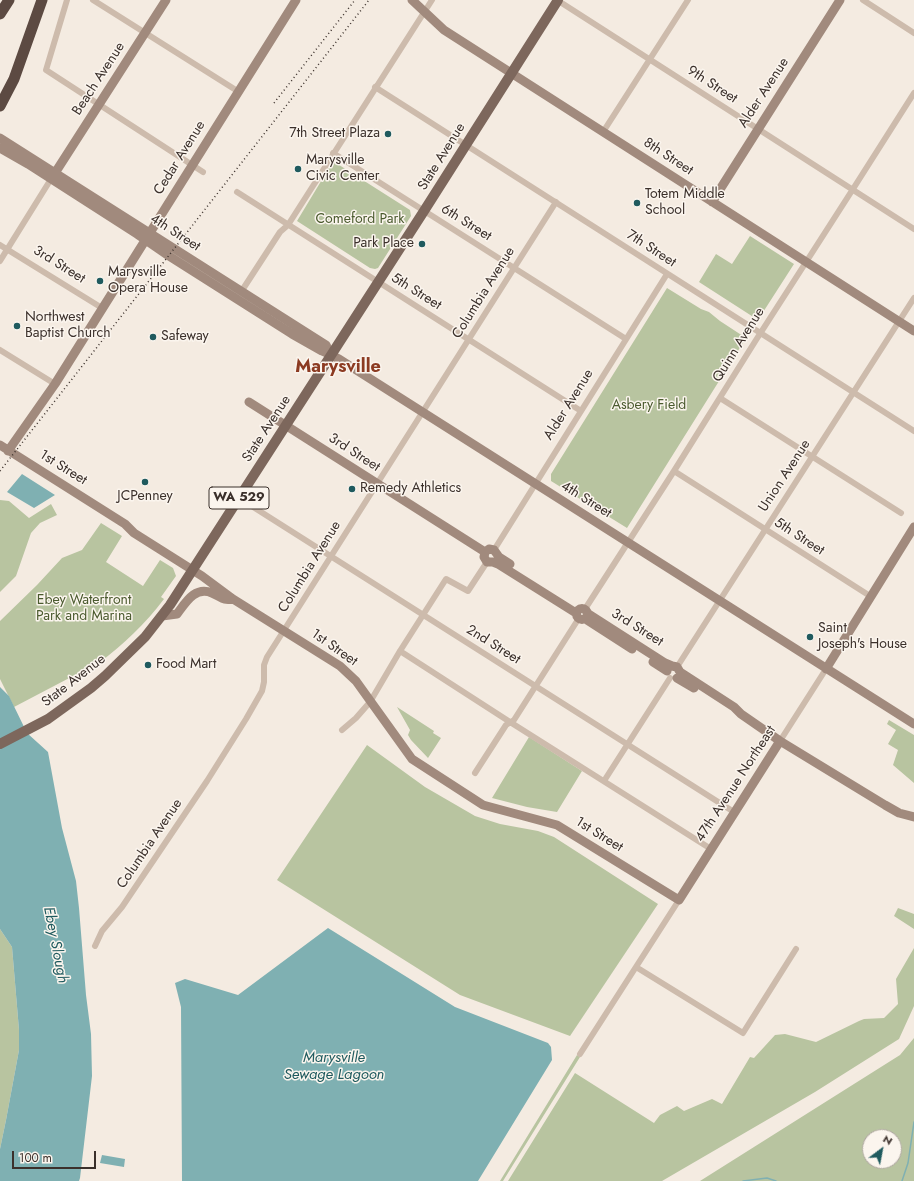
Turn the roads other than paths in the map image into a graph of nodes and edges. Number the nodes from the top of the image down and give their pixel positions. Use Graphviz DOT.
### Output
graph roads {
  1 [pos="9,0"];
  2 [pos="42,0"];
  3 [pos="67,0"];
  4 [pos="93,0"];
  5 [pos="166,0"];
  6 [pos="296,0"];
  7 [pos="412,0"];
  8 [pos="432,0"];
  9 [pos="557,0"];
  10 [pos="688,0"];
  11 [pos="840,0"];
  12 [pos="863,0"];
  13 [pos="424,12"];
  14 [pos="0,14"];
  15 [pos="145,33"];
  16 [pos="914,33"];
  17 [pos="650,60"];
  18 [pos="511,74"];
  19 [pos="376,87"];
  20 [pos="239,92"];
  21 [pos="914,93"];
  22 [pos="99,105"];
  23 [pos="0,106"];
  24 [pos="758,129"];
  25 [pos="603,132"];
  26 [pos="0,138"];
  27 [pos="466,145"];
  28 [pos="0,148"];
  29 [pos="333,153"];
  30 [pos="193,164"];
  31 [pos="203,172"];
  32 [pos="53,176"];
  33 [pos="853,190"];
  34 [pos="237,192"];
  35 [pos="556,202"];
  36 [pos="712,202"];
  37 [pos="424,211"];
  38 [pos="288,225"];
  39 [pos="914,229"];
  40 [pos="148,236"];
  41 [pos="0,245"];
  42 [pos="7,250"];
  43 [pos="0,261"];
  44 [pos="806,262"];
  45 [pos="514,268"];
  46 [pos="667,274"];
  47 [pos="209,281"];
  48 [pos="378,282"];
  49 [pos="242,292"];
  50 [pos="914,298"];
  51 [pos="102,308"];
  52 [pos="899,321"];
  53 [pos="914,331"];
  54 [pos="761,333"];
  55 [pos="468,339"];
  56 [pos="626,339"];
  57 [pos="0,350"];
  58 [pos="331,355"];
  59 [pos="55,384"];
  60 [pos="853,393"];
  61 [pos="720,398"];
  62 [pos="249,402"];
  63 [pos="581,411"];
  64 [pos="422,412"];
  65 [pos="287,425"];
  66 [pos="914,431"];
  67 [pos="0,445"];
  68 [pos="8,451"];
  69 [pos="812,456"];
  70 [pos="674,471"];
  71 [pos="377,484"];
  72 [pos="536,484"];
  73 [pos="240,498"];
  74 [pos="901,513"];
  75 [pos="914,527"];
  76 [pos="765,530"];
  77 [pos="628,543"];
  78 [pos="330,556"];
  79 [pos="491,556"];
  80 [pos="193,571"];
  81 [pos="870,596"];
  82 [pos="233,599"];
  83 [pos="719,601"];
  84 [pos="582,614"];
  85 [pos="423,615"];
  86 [pos="162,616"];
  87 [pos="284,631"];
  88 [pos="400,651"];
  89 [pos="826,669"];
  90 [pos="674,672"];
  91 [pos="536,686"];
  92 [pos="370,702"];
  93 [pos="510,722"];
  94 [pos="914,724"];
  95 [pos="342,730"];
  96 [pos="780,741"];
  97 [pos="0,744"];
  98 [pos="627,744"];
  99 [pos="475,773"];
  100 [pos="604,781"];
  101 [pos="734,812"];
  102 [pos="914,817"];
  103 [pos="711,849"];
  104 [pos="679,900"];
  105 [pos="95,946"];
  106 [pos="796,949"];
  107 [pos="636,967"];
  108 [pos="580,1054"];
  1 -- 14 [label="highway"];
  2 -- 23 [label="highway"];
  3 -- 22 [label="street"];
  4 -- 15 [label="street"];
  5 -- 15 [label="street, Beach Avenue"];
  6 -- 20 [label="street, Cedar Avenue"];
  7 -- 13 [label="street, 8th Street"];
  8 -- 13 [label="street"];
  9 -- 17 [label="street, 9th Street"];
  9 -- 18 [label="main road, State Avenue"];
  10 -- 17 [label="street"];
  11 -- 24 [label="street, Alder Avenue"];
  12 -- 16 [label="street"];
  13 -- 18 [label="street, 8th Street"];
  13 -- 19 [label="street"];
  15 -- 20 [label="street"];
  15 -- 22 [label="street, Beach Avenue"];
  17 -- 24 [label="street, 9th Street"];
  17 -- 25 [label="street"];
  18 -- 25 [label="street, 8th Street"];
  18 -- 27 [label="main road, State Avenue"];
  19 -- 27 [label="street, 7th Street"];
  19 -- 29 [label="street"];
  20 -- 30 [label="street, Cedar Avenue"];
  21 -- 33 [label="street, Quinn Avenue"];
  22 -- 30 [label="street"];
  22 -- 32 [label="street, Beach Avenue"];
  24 -- 33 [label="street, 9th Street"];
  24 -- 36 [label="street, Alder Avenue"];
  25 -- 36 [label="street, 8th Street"];
  26 -- 32 [label="street, 4th Street"];
  27 -- 35 [label="street, 7th Street"];
  27 -- 37 [label="main road, State Avenue"];
  28 -- 32 [label="street, 4th Street"];
  29 -- 37 [label="street, 6th Street"];
  29 -- 38 [label="street"];
  30 -- 31 [label="street"];
  30 -- 40 [label="street, Cedar Avenue"];
  32 -- 40 [label="street, 4th Street"];
  32 -- 42 [label="street, Beach Avenue"];
  33 -- 39 [label="street, 9th Street"];
  33 -- 44 [label="street, Quinn Avenue"];
  34 -- 38 [label="street, 5th Street"];
  35 -- 45 [label="street, Columbia Avenue"];
  35 -- 46 [label="street, 7th Street"];
  36 -- 44 [label="street, 8th Street"];
  37 -- 45 [label="street, 6th Street"];
  37 -- 48 [label="main road, State Avenue"];
  38 -- 48 [label="street, 5th Street"];
  38 -- 49 [label="street"];
  40 -- 47 [label="street, 4th Street"];
  40 -- 49 [label="street, 4th Street"];
  40 -- 51 [label="street, Cedar Avenue"];
  41 -- 42 [label="street, 3rd Street"];
  42 -- 43 [label="street, Beach Avenue"];
  42 -- 51 [label="street, 3rd Street"];
  44 -- 52 [label="street, 8th Street"];
  44 -- 54 [label="street, Quinn Avenue"];
  45 -- 55 [label="street, Columbia Avenue"];
  45 -- 56 [label="street, 6th Street"];
  46 -- 54 [label="street, 7th Street"];
  46 -- 56 [label="street, Alder Avenue"];
  47 -- 49 [label="street"];
  47 -- 58 [label="street, 4th Street"];
  48 -- 55 [label="street, 5th Street"];
  48 -- 58 [label="main road, State Avenue"];
  49 -- 58 [label="street, 4th Street"];
  50 -- 52 [label="street, Union Avenue"];
  51 -- 59 [label="street, Cedar Avenue"];
  52 -- 53 [label="street, 8th Street"];
  52 -- 60 [label="street, Union Avenue"];
  54 -- 60 [label="street, 7th Street"];
  54 -- 61 [label="street, Quinn Avenue"];
  55 -- 63 [label="street, 5th Street"];
  55 -- 64 [label="street, Columbia Avenue"];
  56 -- 63 [label="street, Alder Avenue"];
  57 -- 59 [label="street"];
  58 -- 64 [label="street, 4th Street"];
  58 -- 65 [label="main road, State Avenue / WA 529"];
  59 -- 68 [label="street, Cedar Avenue"];
  60 -- 66 [label="street, 7th Street"];
  60 -- 69 [label="street, Union Avenue"];
  61 -- 69 [label="street"];
  61 -- 70 [label="street, Quinn Avenue"];
  62 -- 65 [label="street, 3rd Street"];
  63 -- 72 [label="street, Alder Avenue"];
  64 -- 71 [label="street, Columbia Avenue"];
  64 -- 72 [label="street, 4th Street"];
  65 -- 71 [label="street, 3rd Street"];
  65 -- 73 [label="main road, State Avenue / WA 529"];
  67 -- 68 [label="street, 1st Street"];
  68 -- 80 [label="street, 1st Street"];
  69 -- 74 [label="street"];
  69 -- 76 [label="street, Union Avenue"];
  70 -- 76 [label="street, 5th Street"];
  70 -- 77 [label="street, Quinn Avenue"];
  71 -- 78 [label="street, Columbia Avenue"];
  71 -- 79 [label="street, 3rd Street"];
  72 -- 77 [label="street, 4th Street"];
  72 -- 79 [label="street, Alder Avenue"];
  73 -- 78 [label="street, 2nd Street"];
  73 -- 80 [label="main road, State Avenue / WA 529"];
  75 -- 81 [label="street, 47th Avenue Northeast"];
  76 -- 81 [label="street, 5th Street"];
  76 -- 83 [label="street, Union Avenue"];
  77 -- 83 [label="street, 4th Street"];
  77 -- 84 [label="street, Quinn Avenue"];
  78 -- 85 [label="street, 2nd Street"];
  78 -- 87 [label="street, Columbia Avenue"];
  79 -- 84 [label="street, 3rd Street"];
  79 -- 85 [label="street, Alder Avenue"];
  80 -- 82 [label="street, 1st Street"];
  80 -- 86 [label="main road, State Avenue / WA 529"];
  81 -- 89 [label="street, 47th Avenue Northeast"];
  82 -- 86 [label="street"];
  82 -- 87 [label="street, 1st Street"];
  83 -- 89 [label="street, 4th Street"];
  83 -- 90 [label="street, Union Avenue"];
  84 -- 90 [label="street, 3rd Street"];
  84 -- 91 [label="street, Quinn Avenue"];
  85 -- 88 [label="street, Alder Avenue"];
  85 -- 91 [label="street, 2nd Street"];
  86 -- 97 [label="main road, State Avenue / WA 529"];
  87 -- 92 [label="street, 1st Street"];
  87 -- 105 [label="street, Columbia Avenue"];
  88 -- 92 [label="street, Alder Avenue"];
  88 -- 93 [label="street"];
  89 -- 94 [label="street, 4th Street"];
  89 -- 96 [label="street, 47th Avenue Northeast"];
  90 -- 96 [label="street, 3rd Street"];
  90 -- 98 [label="street, Union Avenue"];
  91 -- 93 [label="street, Quinn Avenue"];
  91 -- 98 [label="street, 2nd Street"];
  92 -- 95 [label="street"];
  92 -- 104 [label="street, 1st Street"];
  93 -- 99 [label="street, Quinn Avenue"];
  93 -- 100 [label="street"];
  96 -- 101 [label="street, 47th Avenue Northeast"];
  96 -- 102 [label="street, 3rd Street"];
  98 -- 100 [label="street, Union Avenue"];
  98 -- 101 [label="street, 2nd Street"];
  100 -- 103 [label="street"];
  101 -- 103 [label="street, 47th Avenue Northeast"];
  103 -- 104 [label="street, 47th Avenue Northeast"];
  104 -- 107 [label="street, 47th Avenue Northeast"];
  106 -- 107 [label="street"];
  107 -- 108 [label="street, 47th Avenue Northeast"];
}
